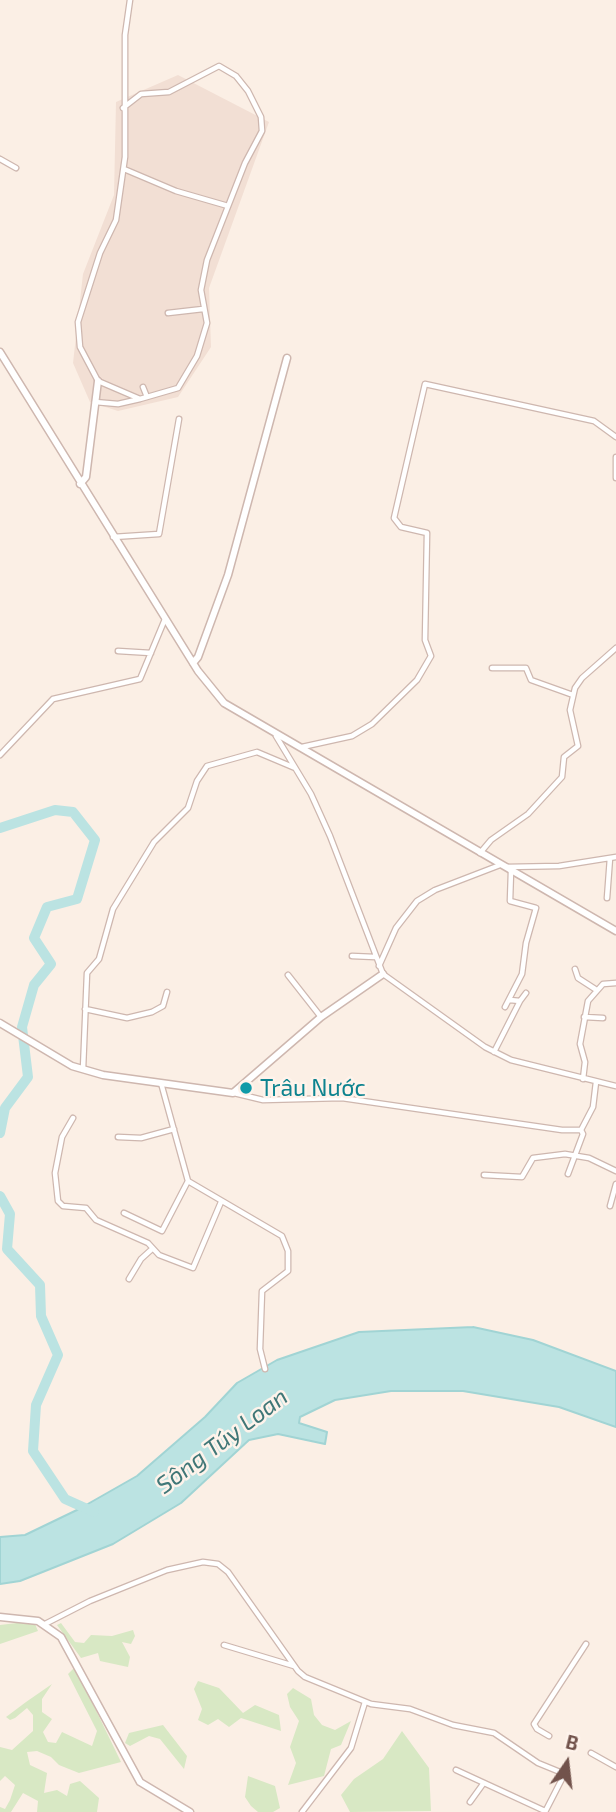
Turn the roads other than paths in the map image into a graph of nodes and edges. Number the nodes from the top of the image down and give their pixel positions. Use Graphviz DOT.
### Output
graph roads {
  1 [pos="130,0"];
  2 [pos="123,108"];
  3 [pos="0,159"];
  4 [pos="16,168"];
  5 [pos="123,168"];
  6 [pos="228,206"];
  7 [pos="203,309"];
  8 [pos="169,313"];
  9 [pos="0,352"];
  10 [pos="287,358"];
  11 [pos="98,381"];
  12 [pos="143,387"];
  13 [pos="147,397"];
  14 [pos="140,399"];
  15 [pos="94,402"];
  16 [pos="179,419"];
  17 [pos="616,437"];
  18 [pos="616,457"];
  19 [pos="616,478"];
  20 [pos="80,484"];
  21 [pos="113,537"];
  22 [pos="165,619"];
  23 [pos="616,648"];
  24 [pos="118,651"];
  25 [pos="151,653"];
  26 [pos="192,663"];
  27 [pos="492,668"];
  28 [pos="573,695"];
  29 [pos="275,736"];
  30 [pos="297,748"];
  31 [pos="0,755"];
  32 [pos="295,769"];
  33 [pos="480,853"];
  34 [pos="613,858"];
  35 [pos="501,866"];
  36 [pos="511,871"];
  37 [pos="607,898"];
  38 [pos="616,931"];
  39 [pos="352,956"];
  40 [pos="375,957"];
  41 [pos="379,967"];
  42 [pos="575,969"];
  43 [pos="383,974"];
  44 [pos="288,975"];
  45 [pos="616,984"];
  46 [pos="596,989"];
  47 [pos="167,992"];
  48 [pos="526,993"];
  49 [pos="510,1000"];
  50 [pos="520,1001"];
  51 [pos="505,1007"];
  52 [pos="85,1009"];
  53 [pos="321,1017"];
  54 [pos="584,1017"];
  55 [pos="603,1018"];
  56 [pos="2,1024"];
  57 [pos="494,1052"];
  58 [pos="83,1069"];
  59 [pos="583,1079"];
  60 [pos="596,1082"];
  61 [pos="161,1083"];
  62 [pos="616,1086"];
  63 [pos="233,1093"];
  64 [pos="73,1118"];
  65 [pos="174,1129"];
  66 [pos="581,1130"];
  67 [pos="118,1137"];
  68 [pos="577,1154"];
  69 [pos="616,1171"];
  70 [pos="568,1174"];
  71 [pos="484,1175"];
  72 [pos="188,1181"];
  73 [pos="616,1184"];
  74 [pos="220,1202"];
  75 [pos="610,1206"];
  76 [pos="124,1213"];
  77 [pos="152,1250"];
  78 [pos="129,1279"];
  79 [pos="265,1370"];
  80 [pos="0,1617"];
  81 [pos="45,1624"];
  82 [pos="586,1644"];
  83 [pos="224,1645"];
  84 [pos="295,1667"];
  85 [pos="365,1702"];
  86 [pos="549,1736"];
  87 [pos="591,1753"];
  88 [pos="616,1767"];
  89 [pos="456,1770"];
  90 [pos="483,1784"];
  91 [pos="470,1802"];
  92 [pos="545,1811"];
  93 [pos="190,1812"];
  94 [pos="302,1812"];
  1 -- 2 [label="street"];
  2 -- 5 [label="street"];
  2 -- 6 [label="street"];
  3 -- 4 [label="street"];
  5 -- 6 [label="street"];
  5 -- 11 [label="street"];
  6 -- 7 [label="street"];
  7 -- 8 [label="street"];
  7 -- 13 [label="street"];
  9 -- 20 [label="street"];
  10 -- 26 [label="street"];
  11 -- 14 [label="street"];
  11 -- 15 [label="street"];
  12 -- 13 [label="street"];
  13 -- 14 [label="street"];
  14 -- 15 [label="street"];
  15 -- 20 [label="street"];
  16 -- 21 [label="street"];
  17 -- 30 [label="street"];
  18 -- 19 [label="street"];
  20 -- 21 [label="street"];
  21 -- 22 [label="street"];
  22 -- 25 [label="street"];
  22 -- 26 [label="street"];
  23 -- 28 [label="street"];
  24 -- 25 [label="street"];
  25 -- 31 [label="street"];
  26 -- 29 [label="street"];
  27 -- 28 [label="street"];
  28 -- 33 [label="street"];
  29 -- 30 [label="street"];
  29 -- 32 [label="street"];
  30 -- 33 [label="street"];
  32 -- 40 [label="street"];
  32 -- 52 [label="street"];
  33 -- 35 [label="street"];
  34 -- 35 [label="street"];
  34 -- 37 [label="street"];
  35 -- 36 [label="street"];
  35 -- 41 [label="street"];
  36 -- 38 [label="street"];
  36 -- 49 [label="street"];
  39 -- 40 [label="street"];
  40 -- 41 [label="street"];
  41 -- 43 [label="street"];
  42 -- 46 [label="street"];
  43 -- 53 [label="street"];
  43 -- 57 [label="street"];
  44 -- 53 [label="street"];
  45 -- 46 [label="street"];
  46 -- 54 [label="street"];
  47 -- 52 [label="street"];
  48 -- 50 [label="street"];
  49 -- 50 [label="street"];
  49 -- 51 [label="street"];
  50 -- 57 [label="street"];
  52 -- 58 [label="street"];
  53 -- 63 [label="street"];
  54 -- 55 [label="street"];
  54 -- 59 [label="street"];
  56 -- 58 [label="street"];
  57 -- 59 [label="street"];
  58 -- 61 [label="street"];
  59 -- 60 [label="street"];
  60 -- 62 [label="street"];
  60 -- 66 [label="street"];
  61 -- 63 [label="street"];
  61 -- 65 [label="street"];
  63 -- 66 [label="street"];
  64 -- 77 [label="street"];
  65 -- 67 [label="street"];
  65 -- 72 [label="street"];
  66 -- 68 [label="street"];
  68 -- 69 [label="street"];
  68 -- 70 [label="street"];
  68 -- 71 [label="street"];
  72 -- 74 [label="street"];
  72 -- 76 [label="street"];
  73 -- 75 [label="street"];
  74 -- 77 [label="street"];
  74 -- 79 [label="street"];
  77 -- 78 [label="street"];
  80 -- 81 [label="street"];
  81 -- 84 [label="street"];
  81 -- 93 [label="street"];
  82 -- 86 [label="street"];
  83 -- 84 [label="street"];
  84 -- 85 [label="street"];
  85 -- 92 [label="street"];
  85 -- 94 [label="street"];
  87 -- 88 [label="street"];
  89 -- 90 [label="street"];
  90 -- 91 [label="street"];
  90 -- 92 [label="street"];
}
